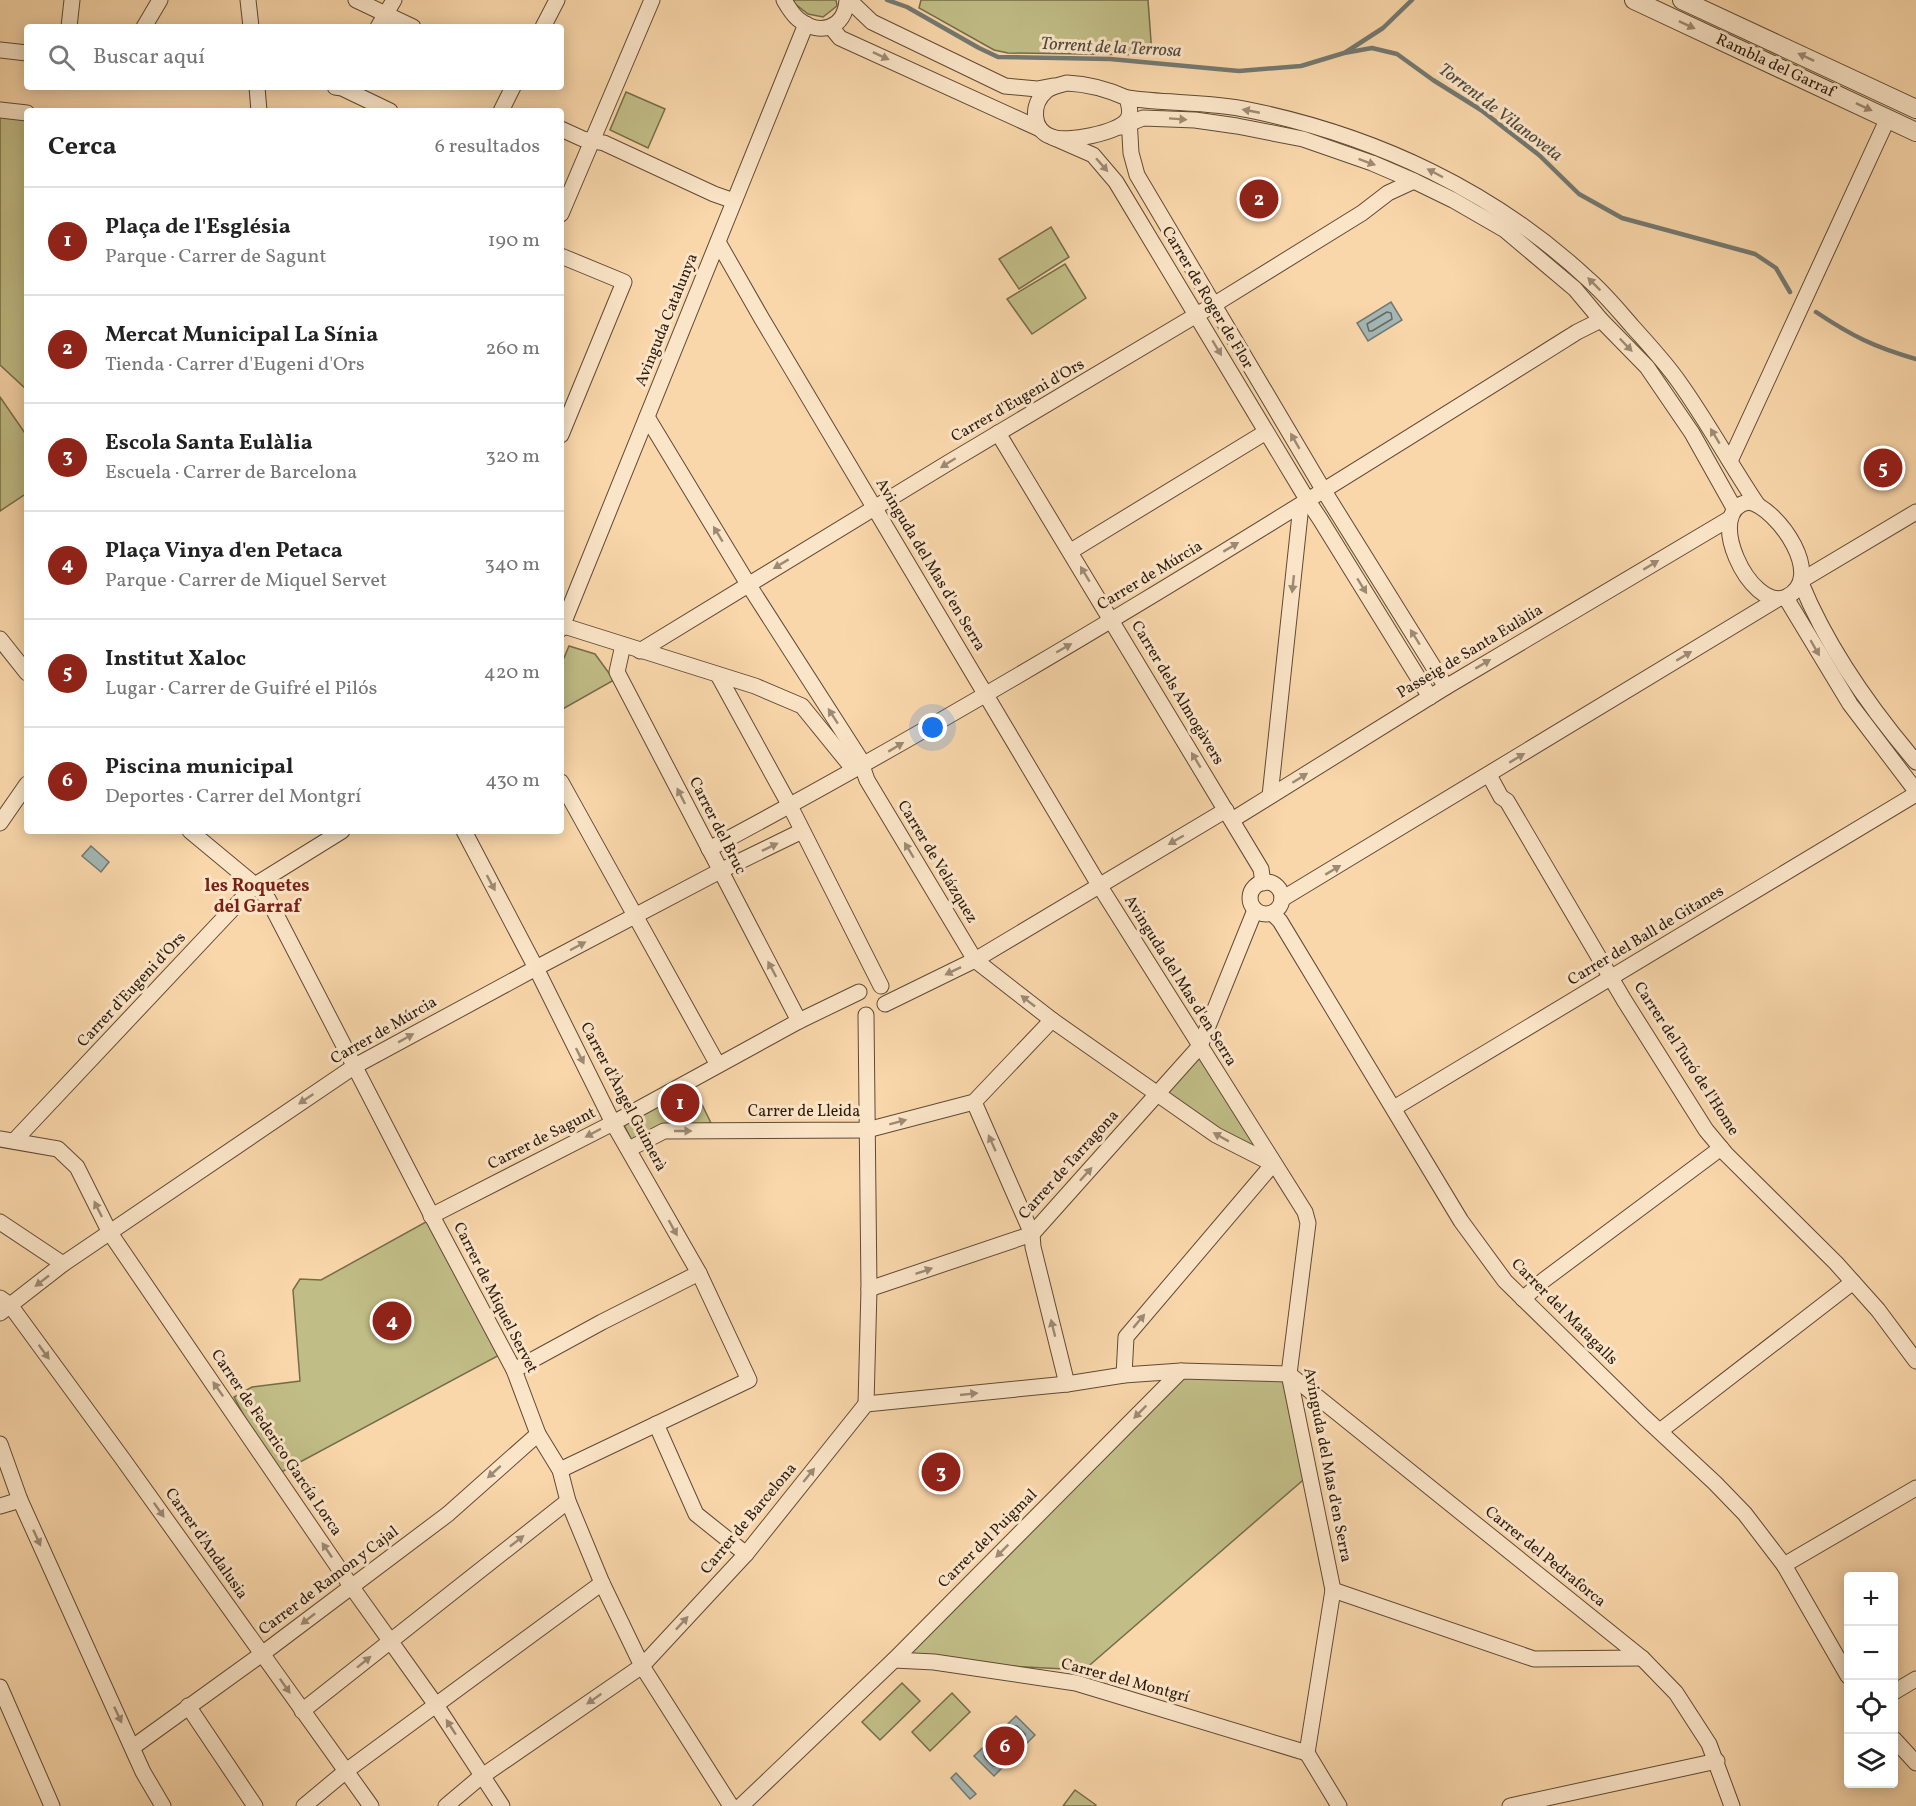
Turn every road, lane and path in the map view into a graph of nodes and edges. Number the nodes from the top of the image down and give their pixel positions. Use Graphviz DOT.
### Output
graph roads {
  1 [pos="72,0"];
  2 [pos="160,0"];
  3 [pos="248,0"];
  4 [pos="356,0"];
  5 [pos="394,0"];
  6 [pos="557,0"];
  7 [pos="652,0"];
  8 [pos="768,0"];
  9 [pos="848,0"];
  10 [pos="1634,0"];
  11 [pos="1682,0"];
  12 [pos="787,6"];
  13 [pos="382,20"];
  14 [pos="69,24"];
  15 [pos="146,24"];
  16 [pos="251,24"];
  17 [pos="400,24"];
  18 [pos="545,24"];
  19 [pos="806,24"];
  20 [pos="831,27"];
  21 [pos="0,50"];
  22 [pos="24,53"];
  23 [pos="1053,86"];
  24 [pos="257,90"];
  25 [pos="348,90"];
  26 [pos="512,90"];
  27 [pos="1127,98"];
  28 [pos="259,108"];
  29 [pos="384,108"];
  30 [pos="508,108"];
  31 [pos="1916,109"];
  32 [pos="0,110"];
  33 [pos="24,113"];
  34 [pos="1888,118"];
  35 [pos="1127,123"];
  36 [pos="564,130"];
  37 [pos="1916,132"];
  38 [pos="1046,133"];
  39 [pos="591,141"];
  40 [pos="1414,181"];
  41 [pos="734,201"];
  42 [pos="564,207"];
  43 [pos="718,242"];
  44 [pos="564,257"];
  45 [pos="1215,304"];
  46 [pos="1196,316"];
  47 [pos="1601,320"];
  48 [pos="647,417"];
  49 [pos="564,428"];
  50 [pos="1266,432"];
  51 [pos="998,433"];
  52 [pos="1730,461"];
  53 [pos="1324,491"];
  54 [pos="1304,503"];
  55 [pos="1757,504"];
  56 [pos="874,509"];
  57 [pos="1916,512"];
  58 [pos="1732,513"];
  59 [pos="1071,551"];
  60 [pos="1801,582"];
  61 [pos="748,584"];
  62 [pos="1781,599"];
  63 [pos="1112,619"];
  64 [pos="564,620"];
  65 [pos="564,628"];
  66 [pos="0,639"];
  67 [pos="623,645"];
  68 [pos="640,651"];
  69 [pos="24,669"];
  70 [pos="718,675"];
  71 [pos="1446,687"];
  72 [pos="986,693"];
  73 [pos="1430,697"];
  74 [pos="1916,762"];
  75 [pos="863,766"];
  76 [pos="1489,775"];
  77 [pos="24,787"];
  78 [pos="564,788"];
  79 [pos="1916,793"];
  80 [pos="1270,796"];
  81 [pos="5,805"];
  82 [pos="790,806"];
  83 [pos="1229,815"];
  84 [pos="0,823"];
  85 [pos="802,831"];
  86 [pos="194,834"];
  87 [pos="337,834"];
  88 [pos="466,834"];
  89 [pos="709,849"];
  90 [pos="720,871"];
  91 [pos="1263,883"];
  92 [pos="255,885"];
  93 [pos="1099,885"];
  94 [pos="1282,899"];
  95 [pos="1255,910"];
  96 [pos="1272,913"];
  97 [pos="634,916"];
  98 [pos="975,960"];
  99 [pos="536,968"];
  100 [pos="1612,978"];
  101 [pos="881,986"];
  102 [pos="859,992"];
  103 [pos="885,1004"];
  104 [pos="866,1015"];
  105 [pos="1052,1020"];
  106 [pos="799,1021"];
  107 [pos="1200,1046"];
  108 [pos="718,1065"];
  109 [pos="355,1066"];
  110 [pos="1158,1093"];
  111 [pos="974,1102"];
  112 [pos="1394,1108"];
  113 [pos="613,1123"];
  114 [pos="867,1130"];
  115 [pos="7,1140"];
  116 [pos="1721,1148"];
  117 [pos="629,1149"];
  118 [pos="1274,1164"];
  119 [pos="431,1215"];
  120 [pos="0,1222"];
  121 [pos="110,1233"];
  122 [pos="1032,1234"];
  123 [pos="63,1264"];
  124 [pos="699,1273"];
  125 [pos="1853,1282"];
  126 [pos="869,1289"];
  127 [pos="1523,1299"];
  128 [pos="3,1305"];
  129 [pos="1916,1361"];
  130 [pos="514,1370"];
  131 [pos="1181,1371"];
  132 [pos="1288,1374"];
  133 [pos="1124,1375"];
  134 [pos="1066,1384"];
  135 [pos="866,1404"];
  136 [pos="656,1424"];
  137 [pos="1659,1431"];
  138 [pos="538,1434"];
  139 [pos="0,1444"];
  140 [pos="560,1470"];
  141 [pos="1916,1488"];
  142 [pos="20,1500"];
  143 [pos="568,1501"];
  144 [pos="0,1506"];
  145 [pos="746,1554"];
  146 [pos="1784,1565"];
  147 [pos="602,1583"];
  148 [pos="351,1586"];
  149 [pos="1333,1590"];
  150 [pos="390,1641"];
  151 [pos="262,1654"];
  152 [pos="1642,1658"];
  153 [pos="894,1660"];
  154 [pos="642,1666"];
  155 [pos="1844,1669"];
  156 [pos="1916,1679"];
  157 [pos="0,1688"];
  158 [pos="1898,1689"];
  159 [pos="436,1705"];
  160 [pos="188,1706"];
  161 [pos="302,1711"];
  162 [pos="1898,1743"];
  163 [pos="133,1747"];
  164 [pos="1307,1753"];
  165 [pos="1717,1761"];
  166 [pos="1916,1763"];
  167 [pos="346,1771"];
  168 [pos="483,1776"];
  169 [pos="52,1806"];
  170 [pos="163,1806"];
  171 [pos="255,1806"];
  172 [pos="304,1806"];
  173 [pos="371,1806"];
  174 [pos="446,1806"];
  175 [pos="502,1806"];
  176 [pos="731,1806"];
  177 [pos="741,1806"];
  178 [pos="1339,1806"];
  179 [pos="1510,1806"];
  180 [pos="1732,1806"];
  1 -- 14 [label="street"];
  2 -- 15 [label="street"];
  3 -- 16 [label="street"];
  4 -- 13 [label="street"];
  5 -- 13 [label="street"];
  6 -- 18 [label="street"];
  7 -- 39 [label="street"];
  8 -- 12 [label="street"];
  9 -- 20 [label="street"];
  9 -- 23 [label="street"];
  10 -- 34 [label="street, Rambla del Garraf, one-way"];
  31 -- 11 [label="street, Rambla del Garraf, one-way"];
  12 -- 19 [label="street"];
  13 -- 17 [label="street"];
  19 -- 20 [label="street"];
  19 -- 41 [label="street, Avinguda Catalunya"];
  20 -- 38 [label="street, Carrer de Roger de Flor, one-way"];
  21 -- 22 [label="street"];
  23 -- 27 [label="street"];
  23 -- 38 [label="street"];
  24 -- 28 [label="street"];
  25 -- 29 [label="street"];
  26 -- 30 [label="street"];
  27 -- 35 [label="street, Carrer de Roger de Flor"];
  52 -- 27 [label="street, one-way"];
  32 -- 33 [label="street"];
  34 -- 37 [label="street, Rambla del Garraf"];
  34 -- 52 [label="street"];
  35 -- 38 [label="street"];
  35 -- 40 [label="street, one-way"];
  35 -- 45 [label="street, Carrer de Roger de Flor"];
  36 -- 39 [label="street"];
  38 -- 46 [label="street, Carrer de Roger de Flor, one-way"];
  39 -- 41 [label="street"];
  39 -- 42 [label="street"];
  40 -- 45 [label="street, Carrer d'Eugeni d'Ors"];
  40 -- 47 [label="street"];
  41 -- 43 [label="street, Avinguda Catalunya"];
  43 -- 48 [label="street, Avinguda Catalunya"];
  43 -- 56 [label="street, Avinguda del Mas d'en Serra"];
  44 -- 49 [label="street"];
  45 -- 46 [label="street, Carrer d'Eugeni d'Ors"];
  53 -- 45 [label="street, Carrer de Roger de Flor, one-way"];
  46 -- 50 [label="street, Carrer de Roger de Flor, one-way"];
  46 -- 51 [label="street, Carrer d'Eugeni d'Ors"];
  47 -- 53 [label="street, Carrer de Múrcia"];
  47 -- 58 [label="street, one-way"];
  61 -- 48 [label="street, Carrer de Velázquez, one-way"];
  48 -- 64 [label="street, Avinguda Catalunya"];
  50 -- 54 [label="street, Carrer de Roger de Flor"];
  50 -- 59 [label="street"];
  51 -- 56 [label="street, Carrer d'Eugeni d'Ors, one-way"];
  51 -- 59 [label="street, Carrer dels Almogàvers"];
  52 -- 55 [label="street"];
  53 -- 54 [label="street, Carrer de Múrcia"];
  71 -- 53 [label="street, Carrer de Roger de Flor, one-way"];
  63 -- 54 [label="street, Carrer de Múrcia, one-way"];
  54 -- 73 [label="street, Carrer de Roger de Flor, one-way"];
  54 -- 80 [label="street, one-way"];
  55 -- 58 [label="street"];
  55 -- 60 [label="street"];
  56 -- 61 [label="street, Carrer d'Eugeni d'Ors, one-way"];
  56 -- 72 [label="street, Avinguda del Mas d'en Serra"];
  57 -- 60 [label="street"];
  58 -- 62 [label="street"];
  71 -- 58 [label="street, Passeig de Santa Eulàlia, one-way"];
  63 -- 59 [label="street, Carrer dels Almogàvers, one-way"];
  60 -- 62 [label="street"];
  60 -- 74 [label="street"];
  61 -- 68 [label="street, Carrer d'Eugeni d'Ors"];
  75 -- 61 [label="street, Carrer de Velázquez, one-way"];
  76 -- 62 [label="street, one-way"];
  62 -- 79 [label="street, one-way"];
  72 -- 63 [label="street, Carrer de Múrcia, one-way"];
  83 -- 63 [label="street, Carrer dels Almogàvers, one-way"];
  65 -- 67 [label="street"];
  66 -- 69 [label="street"];
  67 -- 68 [label="street"];
  89 -- 67 [label="street, Carrer del Bruc, one-way"];
  68 -- 70 [label="street"];
  70 -- 75 [label="street"];
  70 -- 82 [label="street"];
  71 -- 73 [label="street, Passeig de Santa Eulàlia"];
  75 -- 72 [label="street, Carrer de Múrcia, one-way"];
  72 -- 93 [label="street, Avinguda del Mas d'en Serra"];
  80 -- 73 [label="street, Passeig de Santa Eulàlia, one-way"];
  75 -- 82 [label="street, Carrer de Múrcia"];
  98 -- 75 [label="street, Carrer de Velázquez, one-way"];
  94 -- 76 [label="street, one-way"];
  76 -- 100 [label="street, Carrer del Turó de l'Home"];
  77 -- 81 [label="street"];
  78 -- 97 [label="street"];
  79 -- 100 [label="street, Carrer del Ball de Gitanes"];
  80 -- 83 [label="street, Passeig de Santa Eulàlia"];
  81 -- 84 [label="street"];
  82 -- 85 [label="street"];
  82 -- 89 [label="street, Carrer de Múrcia"];
  83 -- 91 [label="street, Carrer dels Almogàvers"];
  83 -- 93 [label="street, one-way"];
  90 -- 85 [label="street, Carrer de Múrcia, one-way"];
  85 -- 101 [label="street"];
  86 -- 92 [label="street, Carrer de Miquel Servet"];
  87 -- 92 [label="street, Carrer d'Eugeni d'Ors"];
  88 -- 99 [label="street, Carrer d'Àngel Guimerà, one-way"];
  89 -- 90 [label="street, Carrer del Bruc"];
  90 -- 97 [label="street, Carrer de Múrcia"];
  106 -- 90 [label="street, Carrer del Bruc, one-way"];
  91 -- 94 [label="street"];
  91 -- 95 [label="street"];
  92 -- 109 [label="street, Carrer de Miquel Servet"];
  92 -- 115 [label="street, Carrer d'Eugeni d'Ors"];
  93 -- 98 [label="street"];
  93 -- 107 [label="street, Avinguda del Mas d'en Serra"];
  94 -- 96 [label="street"];
  95 -- 96 [label="street"];
  95 -- 107 [label="street"];
  96 -- 112 [label="street, Carrer del Matagalls"];
  99 -- 97 [label="street, Carrer de Múrcia, one-way"];
  97 -- 108 [label="street"];
  98 -- 103 [label="street, one-way"];
  105 -- 98 [label="street, Carrer de Velázquez, one-way"];
  109 -- 99 [label="street, Carrer de Múrcia, one-way"];
  99 -- 113 [label="street, Carrer d'Àngel Guimerà, one-way"];
  100 -- 112 [label="street, Carrer del Ball de Gitanes"];
  100 -- 116 [label="street, Carrer del Turó de l'Home"];
  101 -- 102 [label="street"];
  101 -- 103 [label="street"];
  102 -- 104 [label="street"];
  102 -- 106 [label="street, Carrer de Sagunt"];
  103 -- 104 [label="street"];
  104 -- 114 [label="street"];
  105 -- 110 [label="street, Carrer de Velázquez"];
  105 -- 111 [label="street"];
  106 -- 108 [label="street, Carrer de Sagunt"];
  107 -- 110 [label="street, Carrer de Tarragona"];
  107 -- 118 [label="street, Avinguda del Mas d'en Serra"];
  108 -- 113 [label="street, Carrer de Sagunt"];
  109 -- 119 [label="street, Carrer de Miquel Servet"];
  109 -- 121 [label="street, Carrer de Múrcia, one-way"];
  118 -- 110 [label="street, Carrer de Velázquez, one-way"];
  122 -- 110 [label="street, Carrer de Tarragona, one-way"];
  114 -- 111 [label="street, Carrer de Lleida, one-way"];
  122 -- 111 [label="street, one-way"];
  112 -- 127 [label="street, Carrer del Matagalls"];
  113 -- 117 [label="street, Carrer d'Àngel Guimerà"];
  113 -- 119 [label="street, Carrer de Sagunt, one-way"];
  117 -- 114 [label="street, Carrer de Lleida, one-way"];
  114 -- 126 [label="street"];
  121 -- 115 [label="street, Carrer de Federico García Lorca, one-way"];
  116 -- 125 [label="street, Carrer del Turó de l'Home"];
  116 -- 127 [label="street"];
  117 -- 124 [label="street, Carrer d'Àngel Guimerà, one-way"];
  118 -- 132 [label="street, Avinguda del Mas d'en Serra"];
  133 -- 118 [label="street, one-way"];
  119 -- 130 [label="street, Carrer de Miquel Servet"];
  120 -- 123 [label="street"];
  121 -- 123 [label="street, Carrer de Múrcia"];
  148 -- 121 [label="street, Carrer de Federico García Lorca, one-way"];
  126 -- 122 [label="street, Carrer de Tarragona, one-way"];
  134 -- 122 [label="street, one-way"];
  123 -- 128 [label="street, Carrer de Múrcia, one-way"];
  124 -- 130 [label="street"];
  124 -- 136 [label="street, Carrer d'Àngel Guimerà"];
  125 -- 129 [label="street, Carrer del Turó de l'Home"];
  125 -- 137 [label="street"];
  126 -- 135 [label="street"];
  127 -- 137 [label="street, Carrer del Matagalls"];
  128 -- 151 [label="street, Carrer d'Andalusia, one-way"];
  130 -- 138 [label="street, Carrer de Miquel Servet"];
  131 -- 132 [label="street"];
  131 -- 133 [label="street"];
  131 -- 153 [label="street, Carrer del Puigmal, one-way"];
  132 -- 149 [label="street, Avinguda del Mas d'en Serra"];
  132 -- 152 [label="street, Carrer del Pedraforca"];
  133 -- 134 [label="street"];
  135 -- 134 [label="street, one-way"];
  145 -- 135 [label="street, Carrer de Barcelona, one-way"];
  136 -- 140 [label="street"];
  136 -- 145 [label="street"];
  137 -- 146 [label="street, Carrer del Matagalls"];
  138 -- 140 [label="street, Carrer de Miquel Servet"];
  138 -- 148 [label="street, Carrer de Ramon y Cajal, one-way"];
  139 -- 142 [label="street"];
  140 -- 143 [label="street, Carrer de Miquel Servet"];
  141 -- 146 [label="street"];
  142 -- 144 [label="street"];
  142 -- 163 [label="street, one-way"];
  143 -- 147 [label="street, Carrer de Miquel Servet"];
  150 -- 143 [label="street, one-way"];
  154 -- 145 [label="street, Carrer de Barcelona, one-way"];
  146 -- 155 [label="street, Carrer del Matagalls"];
  147 -- 154 [label="street, Carrer de Miquel Servet"];
  147 -- 159 [label="street"];
  148 -- 150 [label="street, Carrer de Federico García Lorca"];
  148 -- 151 [label="street, Carrer de Ramon y Cajal, one-way"];
  149 -- 152 [label="street"];
  149 -- 164 [label="street, Avinguda del Mas d'en Serra"];
  150 -- 159 [label="street, Carrer de Federico García Lorca"];
  161 -- 150 [label="street, one-way"];
  151 -- 160 [label="street, Carrer de Ramon y Cajal"];
  151 -- 161 [label="street, Carrer d'Andalusia, one-way"];
  152 -- 165 [label="street, Carrer del Pedraforca"];
  153 -- 164 [label="street, Carrer del Montgrí"];
  153 -- 177 [label="street, Carrer del Puigmal"];
  154 -- 168 [label="street, Carrer de Barcelona, one-way"];
  154 -- 176 [label="street, Carrer de Miquel Servet"];
  156 -- 158 [label="street"];
  157 -- 169 [label="street"];
  159 -- 167 [label="street"];
  168 -- 159 [label="street, Carrer de Federico García Lorca, one-way"];
  160 -- 163 [label="street, Carrer de Ramon y Cajal"];
  160 -- 171 [label="street"];
  161 -- 167 [label="street, Carrer d'Andalusia"];
  162 -- 166 [label="street"];
  163 -- 170 [label="street"];
  164 -- 178 [label="street"];
  165 -- 179 [label="street"];
  165 -- 180 [label="street, Carrer del Pedraforca"];
  167 -- 172 [label="street"];
  167 -- 173 [label="street, Carrer d'Andalusia"];
  168 -- 174 [label="street, Carrer de Barcelona"];
  168 -- 175 [label="street, Carrer de Federico García Lorca"];
}
